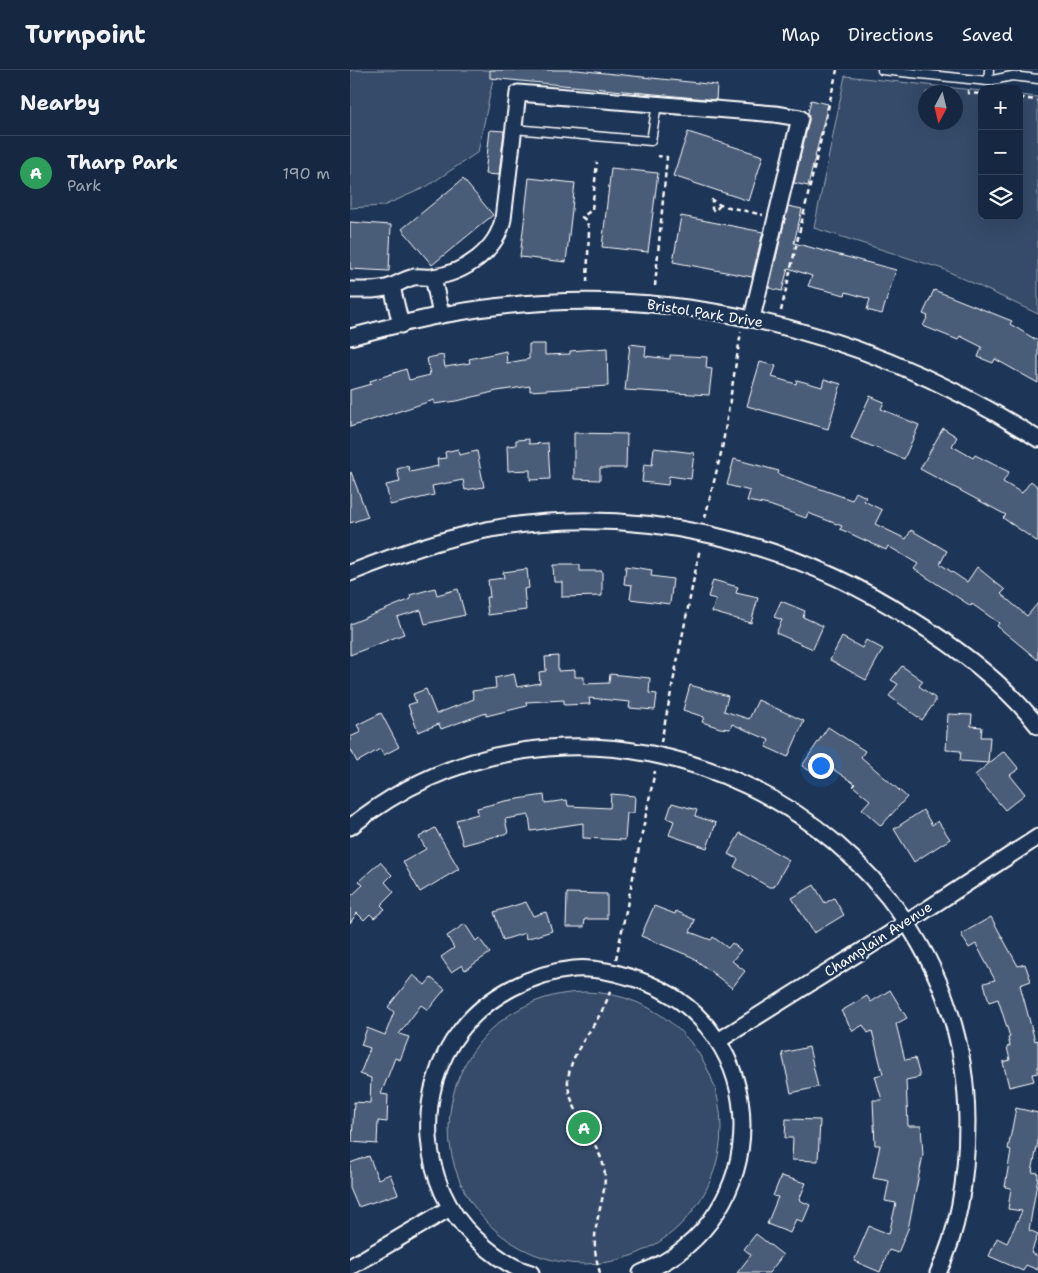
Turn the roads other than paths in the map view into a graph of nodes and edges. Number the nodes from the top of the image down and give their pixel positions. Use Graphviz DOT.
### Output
graph roads {
  1 [pos="882,70"];
  2 [pos="989,70"];
  3 [pos="1012,73"];
  4 [pos="1038,79"];
  5 [pos="988,81"];
  6 [pos="657,104"];
  7 [pos="514,129"];
  8 [pos="433,277"];
  9 [pos="392,286"];
  10 [pos="350,290"];
  11 [pos="441,315"];
  12 [pos="748,317"];
  13 [pos="401,325"];
  14 [pos="350,336"];
  15 [pos="1038,439"];
  16 [pos="350,573"];
  17 [pos="1038,726"];
  18 [pos="350,827"];
  19 [pos="1038,837"];
  20 [pos="905,922"];
  21 [pos="718,1041"];
  22 [pos="450,1208"];
  23 [pos="350,1267"];
  24 [pos="531,1273"];
  25 [pos="641,1273"];
  26 [pos="938,1273"];
  1 -- 5 [label="lane"];
  2 -- 5 [label="lane"];
  3 -- 4 [label="lane"];
  3 -- 5 [label="lane"];
  6 -- 7 [label="lane"];
  6 -- 7 [label="street"];
  6 -- 12 [label="street"];
  7 -- 8 [label="street"];
  8 -- 9 [label="street"];
  8 -- 11 [label="street"];
  9 -- 10 [label="street"];
  9 -- 13 [label="street"];
  11 -- 12 [label="street, Bristol Park Drive"];
  11 -- 13 [label="street, Bristol Park Drive"];
  12 -- 15 [label="street, Bristol Park Drive"];
  13 -- 14 [label="street, Bristol Park Drive"];
  16 -- 17 [label="street"];
  18 -- 20 [label="street"];
  19 -- 20 [label="street, Champlain Avenue"];
  20 -- 21 [label="street, Champlain Avenue"];
  20 -- 26 [label="street"];
  21 -- 22 [label="street"];
  21 -- 25 [label="street"];
  22 -- 23 [label="street"];
  22 -- 24 [label="street"];
}
